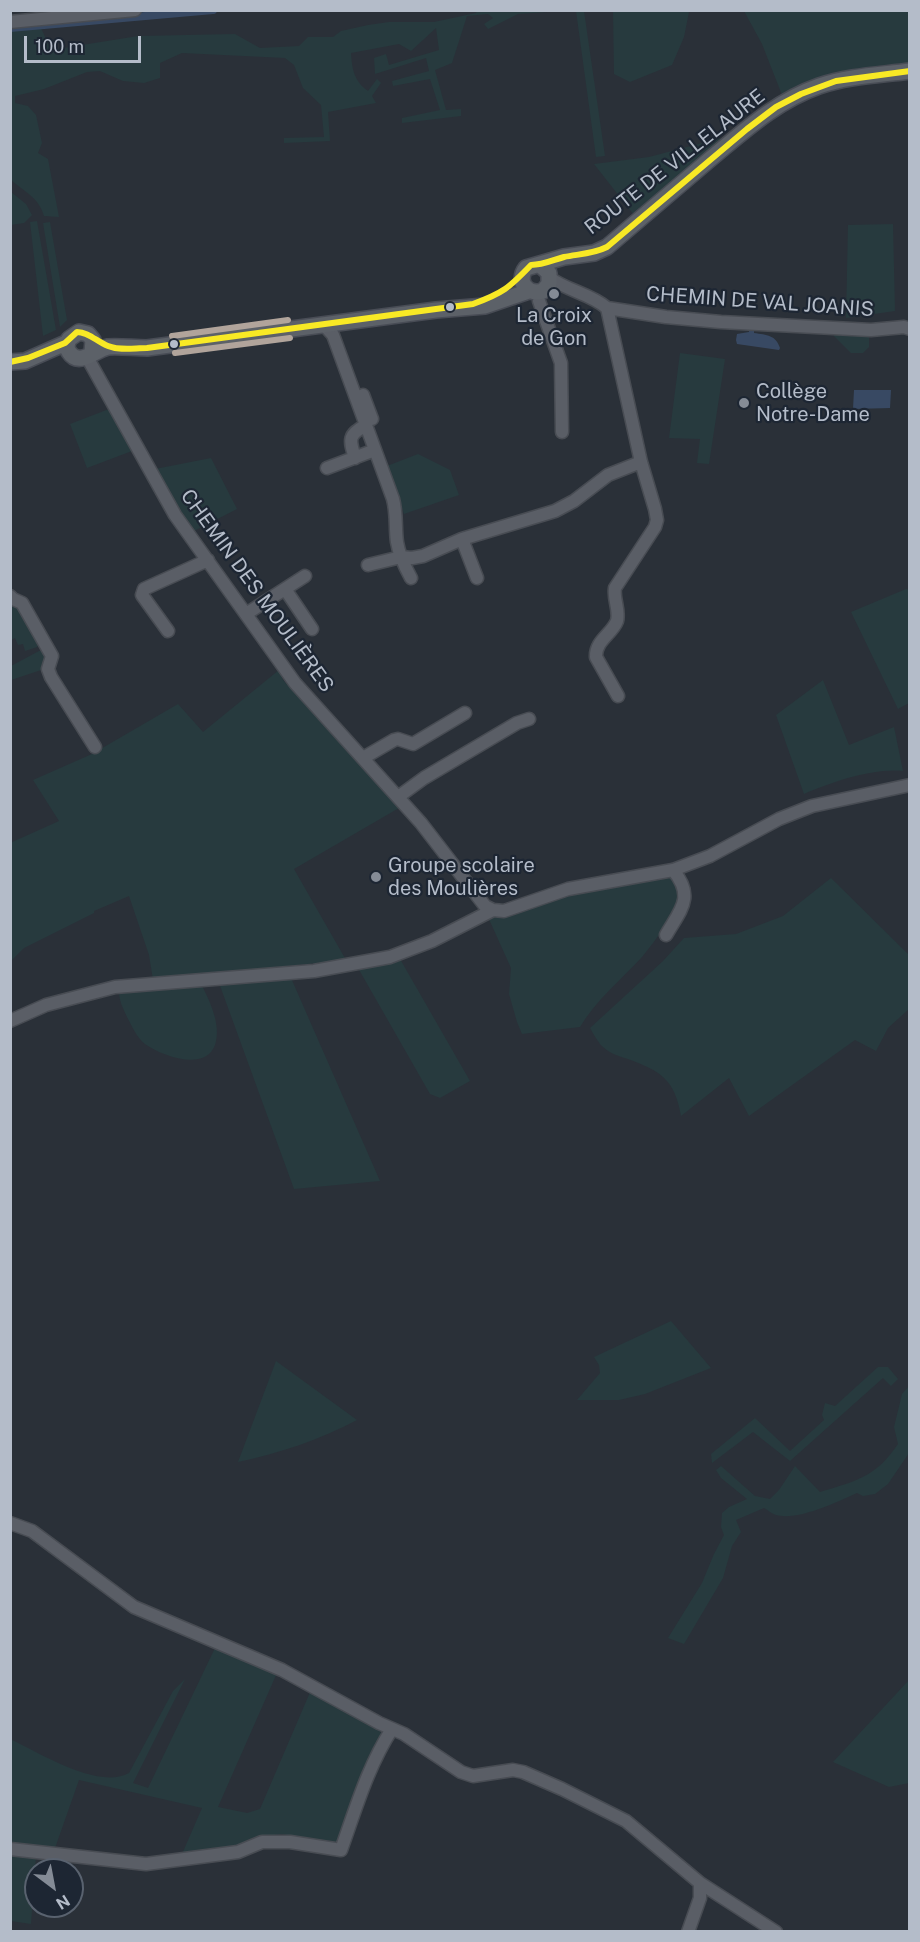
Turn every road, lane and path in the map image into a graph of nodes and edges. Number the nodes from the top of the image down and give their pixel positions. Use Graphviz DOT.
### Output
graph roads {
  1 [pos="135,10"];
  2 [pos="10,22"];
  3 [pos="909,71"];
  4 [pos="539,284"];
  5 [pos="607,308"];
  6 [pos="909,329"];
  7 [pos="334,333"];
  8 [pos="69,348"];
  9 [pos="91,350"];
  10 [pos="10,362"];
  11 [pos="369,422"];
  12 [pos="562,432"];
  13 [pos="375,450"];
  14 [pos="355,458"];
  15 [pos="641,462"];
  16 [pos="327,468"];
  17 [pos="462,539"];
  18 [pos="401,557"];
  19 [pos="208,560"];
  20 [pos="368,565"];
  21 [pos="305,576"];
  22 [pos="411,578"];
  23 [pos="477,578"];
  24 [pos="285,589"];
  25 [pos="10,596"];
  26 [pos="246,614"];
  27 [pos="312,629"];
  28 [pos="168,631"];
  29 [pos="618,696"];
  30 [pos="465,713"];
  31 [pos="529,719"];
  32 [pos="95,747"];
  33 [pos="363,758"];
  34 [pos="909,785"];
  35 [pos="399,797"];
  36 [pos="673,870"];
  37 [pos="493,910"];
  38 [pos="666,935"];
  39 [pos="10,1021"];
  40 [pos="10,1523"];
  41 [pos="392,1729"];
  42 [pos="10,1849"];
  43 [pos="700,1883"];
  44 [pos="688,1932"];
  45 [pos="776,1932"];
  1 -- 2 [label="street"];
  3 -- 4 [label="main road, ROUTE DE VILLELAURE"];
  4 -- 5 [label="street, CHEMIN DE VAL JOANIS"];
  4 -- 7 [label="main road, ROUTE DE VILLELAURE"];
  4 -- 12 [label="street"];
  5 -- 6 [label="street, CHEMIN DE VAL JOANIS"];
  5 -- 15 [label="street"];
  7 -- 9 [label="main road, ROUTE DE VILLELAURE"];
  7 -- 11 [label="street"];
  8 -- 9 [label="main road"];
  8 -- 9 [label="main road"];
  8 -- 10 [label="main road"];
  9 -- 19 [label="street, CHEMIN DES MOULIÈRES"];
  11 -- 13 [label="street"];
  11 -- 14 [label="street"];
  13 -- 14 [label="street"];
  13 -- 18 [label="street"];
  14 -- 16 [label="street"];
  15 -- 17 [label="street"];
  15 -- 29 [label="street"];
  17 -- 18 [label="street"];
  17 -- 23 [label="street"];
  18 -- 20 [label="street"];
  18 -- 22 [label="street"];
  19 -- 26 [label="street, CHEMIN DES MOULIÈRES"];
  19 -- 28 [label="street"];
  21 -- 24 [label="street"];
  24 -- 26 [label="street"];
  24 -- 27 [label="street"];
  25 -- 32 [label="street"];
  26 -- 33 [label="street, CHEMIN DES MOULIÈRES"];
  30 -- 33 [label="street"];
  31 -- 35 [label="street"];
  33 -- 35 [label="street, CHEMIN DES MOULIÈRES"];
  34 -- 36 [label="street"];
  35 -- 37 [label="street, CHEMIN DES MOULIÈRES"];
  36 -- 37 [label="street"];
  36 -- 38 [label="street"];
  37 -- 39 [label="street"];
  40 -- 41 [label="street"];
  41 -- 42 [label="street"];
  41 -- 43 [label="street"];
  43 -- 44 [label="street"];
  43 -- 45 [label="street"];
}
